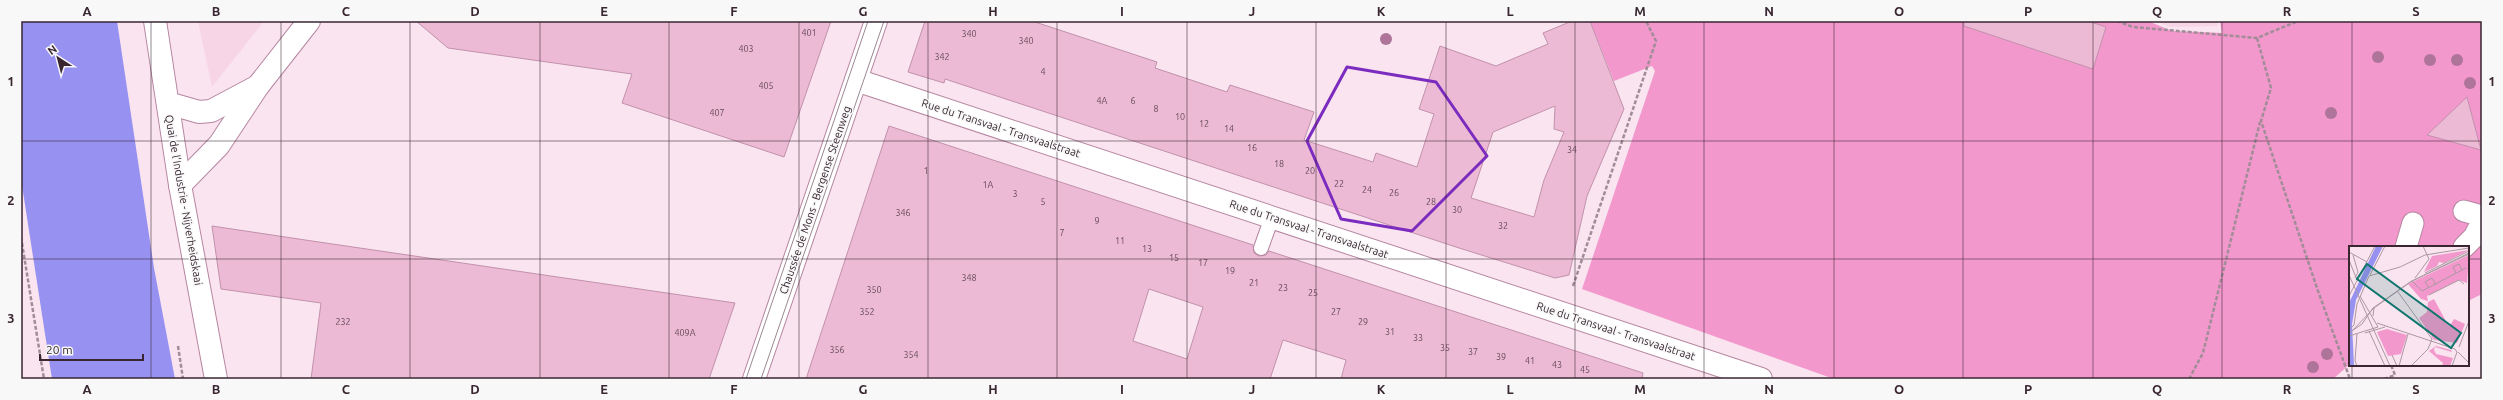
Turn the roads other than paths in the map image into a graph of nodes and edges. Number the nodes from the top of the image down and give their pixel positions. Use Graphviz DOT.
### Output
graph roads {
  1 [pos="154,21"];
  2 [pos="309,21"];
  3 [pos="876,21"];
  4 [pos="856,80"];
  5 [pos="258,86"];
  6 [pos="168,103"];
  7 [pos="180,185"];
  8 [pos="1272,217"];
  9 [pos="2413,222"];
  10 [pos="2482,222"];
  11 [pos="2406,246"];
  12 [pos="2465,246"];
  13 [pos="1261,248"];
  14 [pos="216,379"];
  15 [pos="754,379"];
  16 [pos="1761,379"];
  1 -- 6 [label="street, Quai de l'Industrie - Nijverheidskaai"];
  2 -- 5 [label="street"];
  3 -- 4 [label="street, Chaussée de Mons - Bergense Steenweg"];
  4 -- 8 [label="street, Rue du Transvaal - Transvaalstraat"];
  4 -- 15 [label="street, Chaussée de Mons - Bergense Steenweg"];
  5 -- 6 [label="street"];
  5 -- 7 [label="street"];
  6 -- 7 [label="street, Quai de l'Industrie - Nijverheidskaai"];
  7 -- 14 [label="street, Quai de l'Industrie - Nijverheidskaai"];
  8 -- 13 [label="lane"];
  8 -- 16 [label="street, Rue du Transvaal - Transvaalstraat"];
  9 -- 11 [label="street"];
  10 -- 12 [label="street"];
}
